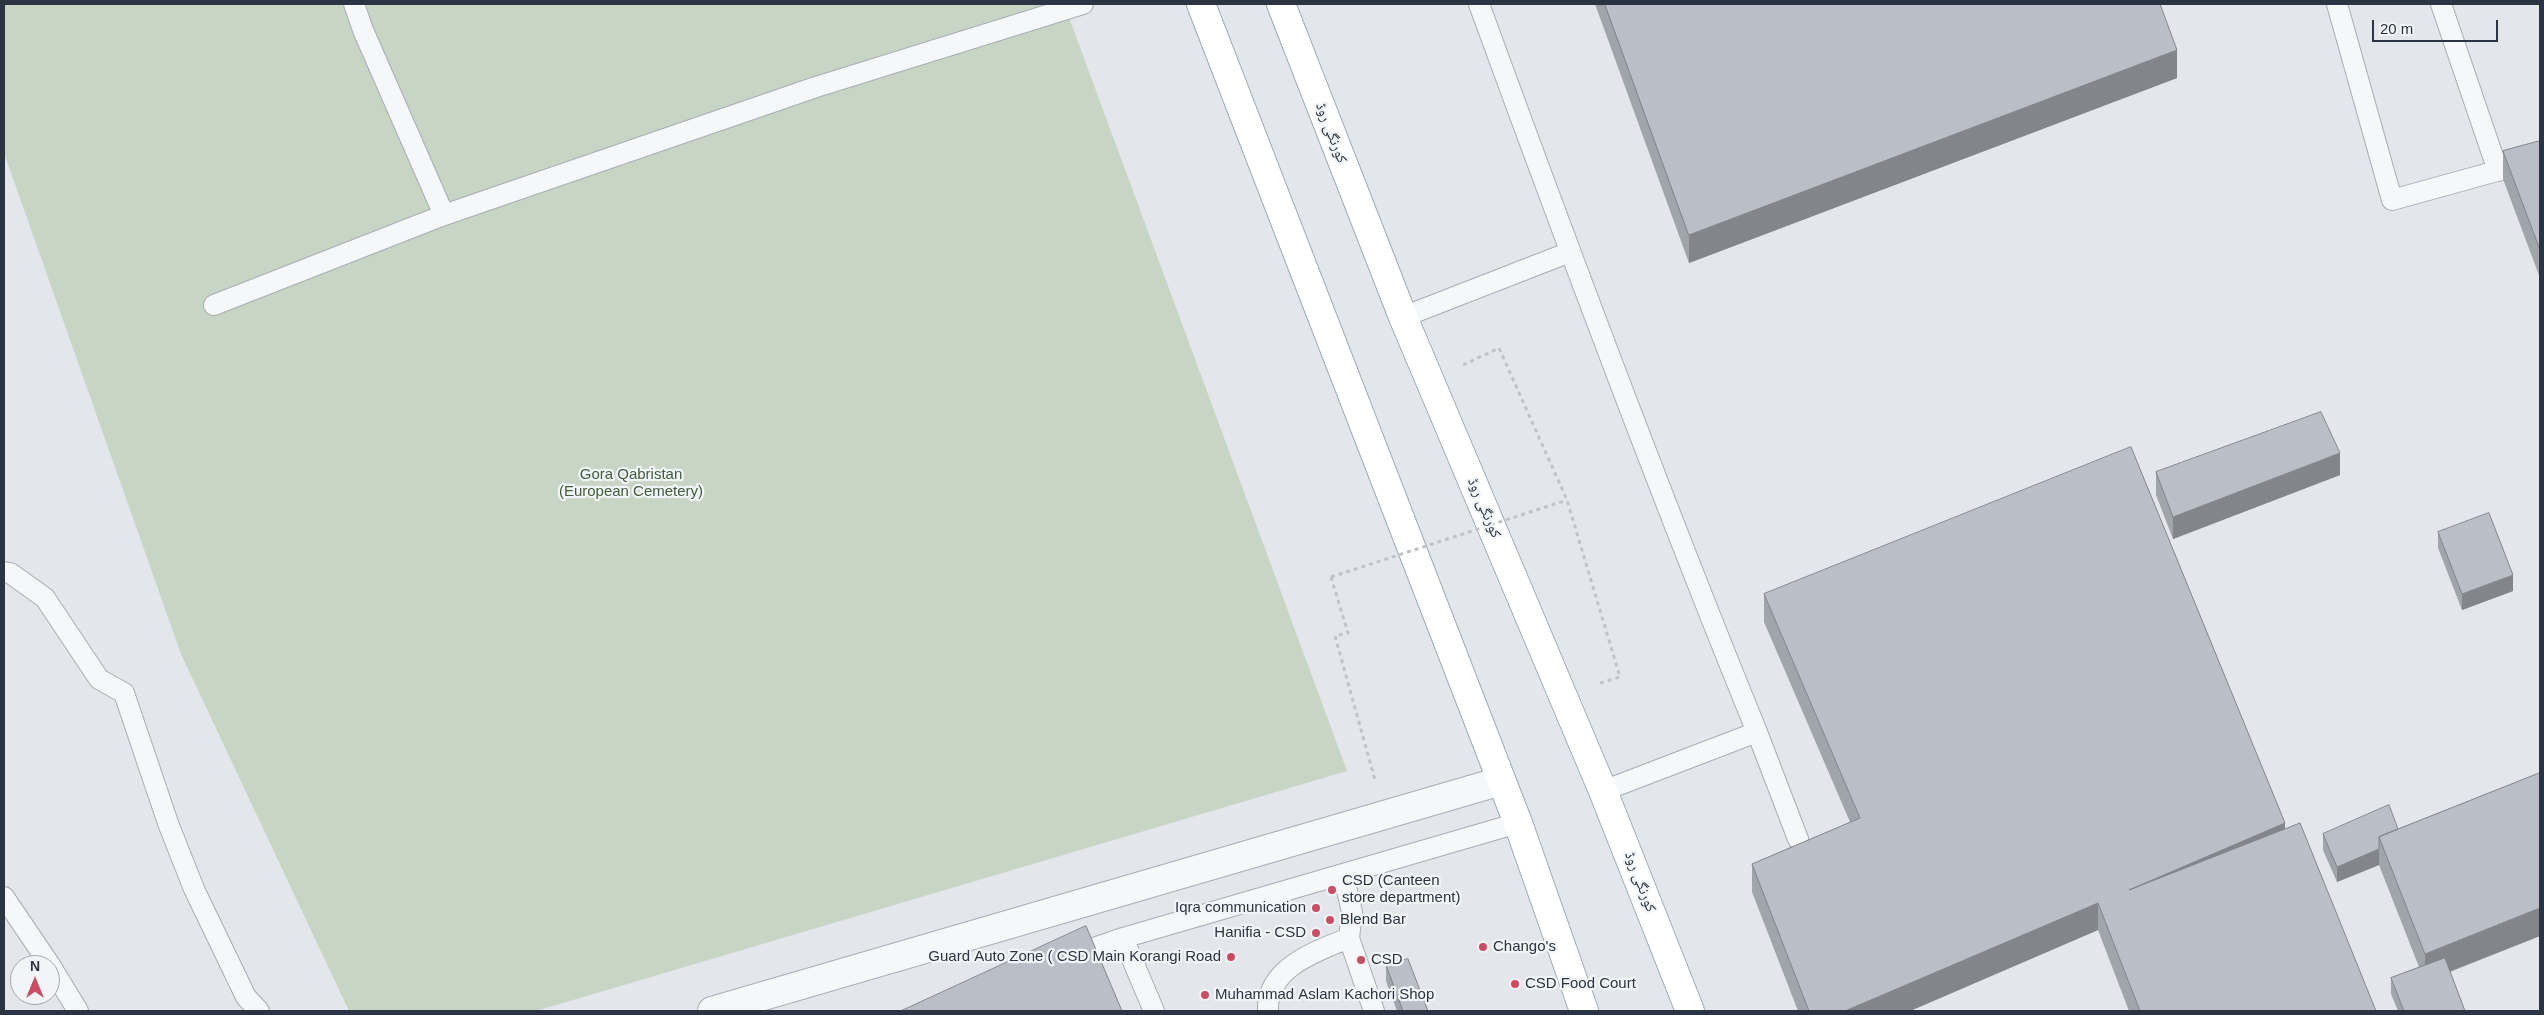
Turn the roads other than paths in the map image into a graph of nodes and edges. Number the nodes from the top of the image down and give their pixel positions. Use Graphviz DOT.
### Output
graph roads {
  1 [pos="354,4"];
  2 [pos="1083,4"];
  3 [pos="1201,4"];
  4 [pos="1281,4"];
  5 [pos="1479,4"];
  6 [pos="2337,4"];
  7 [pos="2441,4"];
  8 [pos="2540,159"];
  9 [pos="2498,171"];
  10 [pos="444,216"];
  11 [pos="1570,252"];
  12 [pos="214,304"];
  13 [pos="1403,317"];
  14 [pos="4,572"];
  15 [pos="1757,732"];
  16 [pos="1501,781"];
  17 [pos="1603,791"];
  18 [pos="1518,823"];
  19 [pos="1798,839"];
  20 [pos="1343,874"];
  21 [pos="4,897"];
  22 [pos="1123,938"];
  23 [pos="1349,938"];
  24 [pos="43,955"];
  25 [pos="1057,961"];
  26 [pos="60,981"];
  27 [pos="78,1011"];
  28 [pos="258,1011"];
  29 [pos="712,1011"];
  30 [pos="1154,1011"];
  31 [pos="1268,1011"];
  32 [pos="1374,1011"];
  33 [pos="1584,1011"];
  34 [pos="1690,1011"];
  1 -- 10 [label="lane"];
  2 -- 10 [label="lane"];
  3 -- 16 [label="main road"];
  4 -- 13 [label="main road, کورنگی روڈ"];
  5 -- 11 [label="lane"];
  6 -- 9 [label="lane"];
  7 -- 9 [label="lane"];
  8 -- 9 [label="lane"];
  10 -- 12 [label="lane"];
  11 -- 13 [label="lane"];
  11 -- 15 [label="lane"];
  13 -- 17 [label="main road, کورنگی روڈ"];
  14 -- 28 [label="lane"];
  15 -- 17 [label="lane"];
  15 -- 19 [label="lane"];
  16 -- 18 [label="main road"];
  16 -- 29 [label="street"];
  17 -- 34 [label="main road, کورنگی روڈ"];
  18 -- 20 [label="lane"];
  18 -- 33 [label="main road"];
  20 -- 22 [label="lane"];
  20 -- 23 [label="lane"];
  21 -- 24 [label="lane"];
  22 -- 25 [label="lane"];
  22 -- 30 [label="lane"];
  23 -- 31 [label="lane"];
  23 -- 32 [label="lane"];
  26 -- 27 [label="lane"];
}
